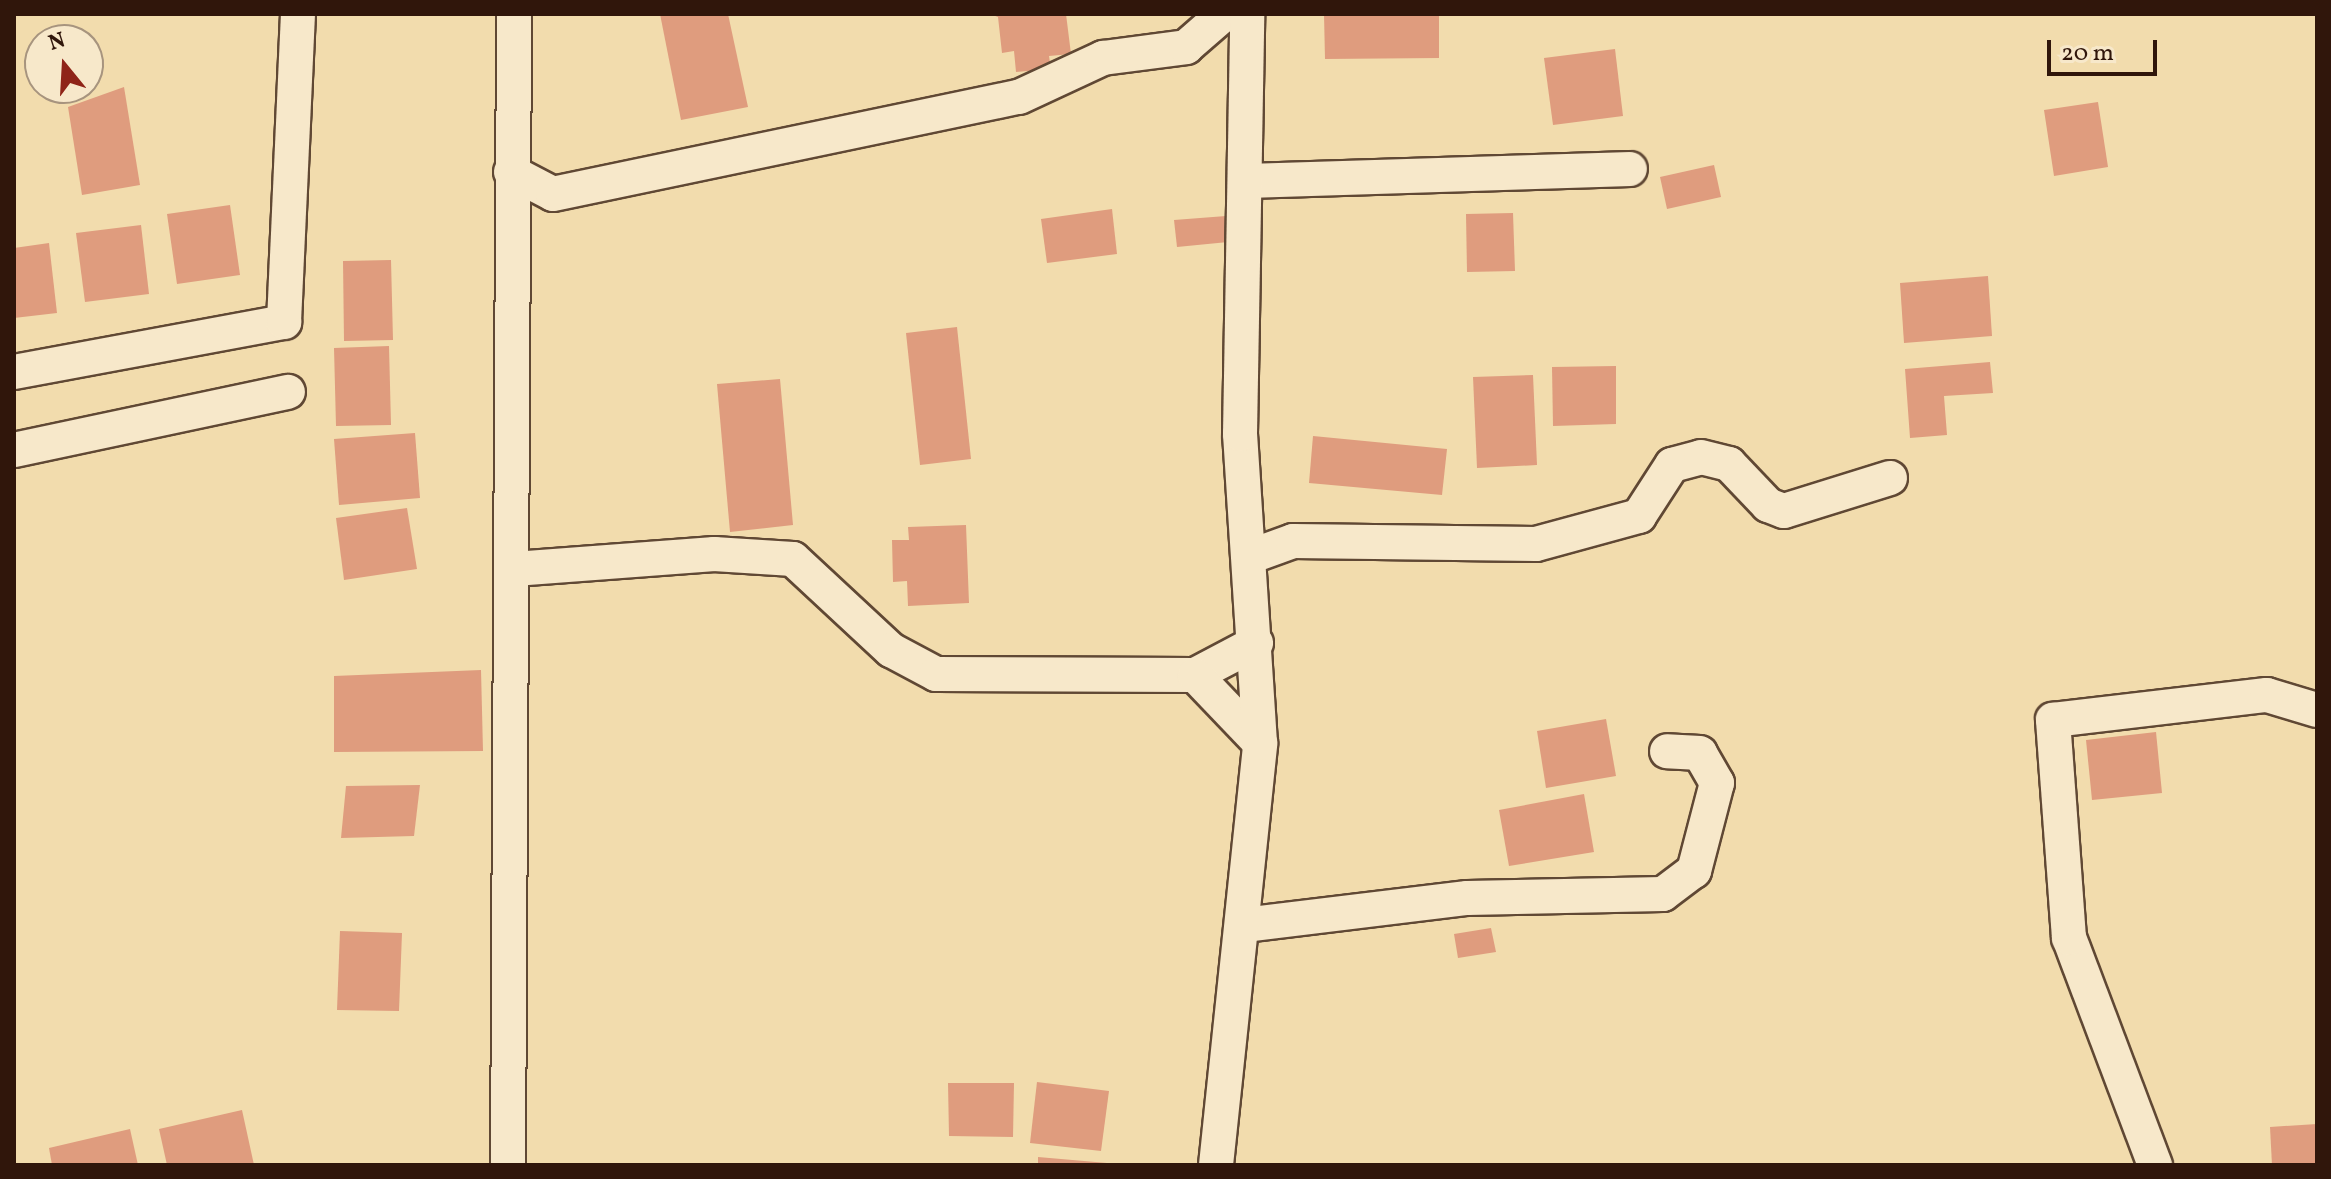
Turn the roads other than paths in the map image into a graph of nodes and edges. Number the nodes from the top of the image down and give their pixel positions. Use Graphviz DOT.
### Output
graph roads {
  1 [pos="298,14"];
  2 [pos="514,14"];
  3 [pos="1224,14"];
  4 [pos="1247,14"];
  5 [pos="1630,169"];
  6 [pos="511,172"];
  7 [pos="1248,181"];
  8 [pos="14,372"];
  9 [pos="288,392"];
  10 [pos="14,450"];
  11 [pos="1890,478"];
  12 [pos="1249,557"];
  13 [pos="514,569"];
  14 [pos="1256,643"];
  15 [pos="1195,675"];
  16 [pos="2317,710"];
  17 [pos="1260,743"];
  18 [pos="1667,751"];
  19 [pos="1244,925"];
  20 [pos="508,1165"];
  21 [pos="1216,1165"];
  22 [pos="2155,1165"];
  1 -- 8 [label="street"];
  2 -- 6 [label="street"];
  3 -- 6 [label="street"];
  4 -- 7 [label="street"];
  5 -- 7 [label="street"];
  6 -- 13 [label="street"];
  7 -- 12 [label="street"];
  9 -- 10 [label="street"];
  11 -- 12 [label="street"];
  12 -- 14 [label="street"];
  13 -- 15 [label="street"];
  13 -- 20 [label="street"];
  14 -- 15 [label="street"];
  14 -- 17 [label="street"];
  15 -- 17 [label="street"];
  16 -- 22 [label="street"];
  17 -- 19 [label="street"];
  18 -- 19 [label="street"];
  19 -- 21 [label="street"];
}
